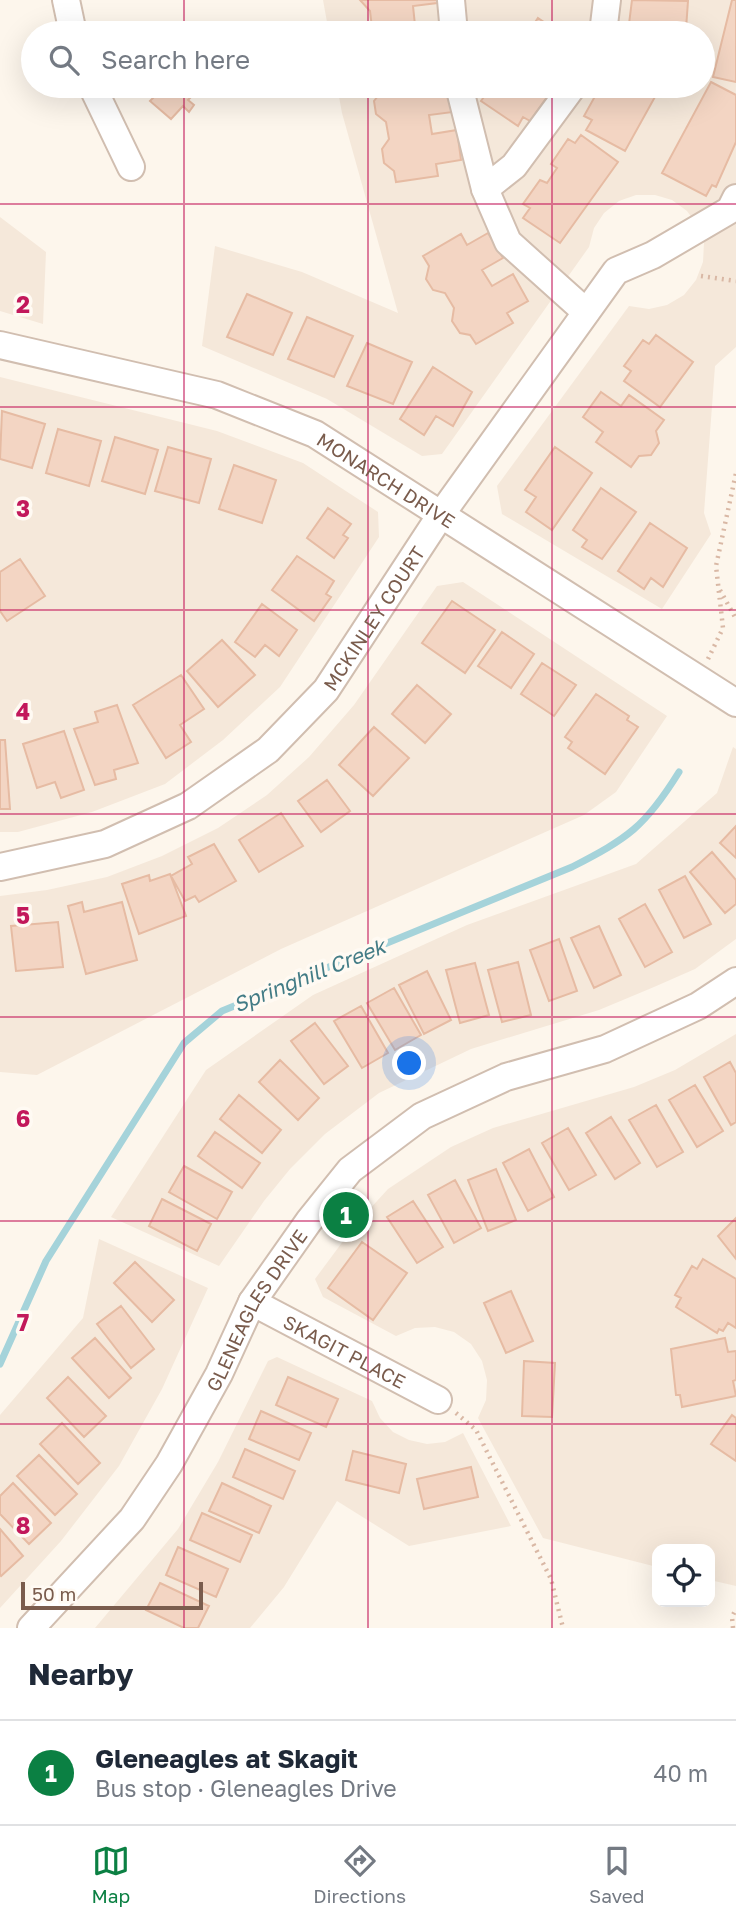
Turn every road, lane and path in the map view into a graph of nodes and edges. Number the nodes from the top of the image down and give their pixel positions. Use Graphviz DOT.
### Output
graph roads {
  1 [pos="66,0"];
  2 [pos="451,0"];
  3 [pos="607,0"];
  4 [pos="70,21"];
  5 [pos="453,21"];
  6 [pos="604,21"];
  7 [pos="98,98"];
  8 [pos="462,98"];
  9 [pos="564,98"];
  10 [pos="131,167"];
  11 [pos="485,189"];
  12 [pos="736,198"];
  13 [pos="701,276"];
  14 [pos="736,281"];
  15 [pos="586,312"];
  16 [pos="0,345"];
  17 [pos="736,474"];
  18 [pos="440,516"];
  19 [pos="718,586"];
  20 [pos="736,619"];
  21 [pos="704,665"];
  22 [pos="736,703"];
  23 [pos="0,867"];
  24 [pos="736,981"];
  25 [pos="252,1302"];
  26 [pos="438,1400"];
  27 [pos="736,1609"];
  28 [pos="31,1628"];
  29 [pos="563,1628"];
  30 [pos="733,1628"];
  1 -- 4 [label="street"];
  2 -- 5 [label="street"];
  3 -- 6 [label="street"];
  7 -- 10 [label="street"];
  8 -- 11 [label="street"];
  9 -- 11 [label="street"];
  11 -- 15 [label="street"];
  12 -- 15 [label="street, MCKINLEY COURT"];
  13 -- 14 [label="path"];
  15 -- 18 [label="street, MCKINLEY COURT"];
  16 -- 18 [label="street, MONARCH DRIVE"];
  17 -- 19 [label="path"];
  18 -- 22 [label="street, MONARCH DRIVE"];
  18 -- 23 [label="street, MCKINLEY COURT"];
  19 -- 20 [label="path"];
  19 -- 21 [label="path"];
  24 -- 25 [label="street, GLENEAGLES DRIVE"];
  25 -- 26 [label="street, SKAGIT PLACE"];
  25 -- 28 [label="street, GLENEAGLES DRIVE"];
  26 -- 29 [label="path"];
  27 -- 30 [label="path"];
}
